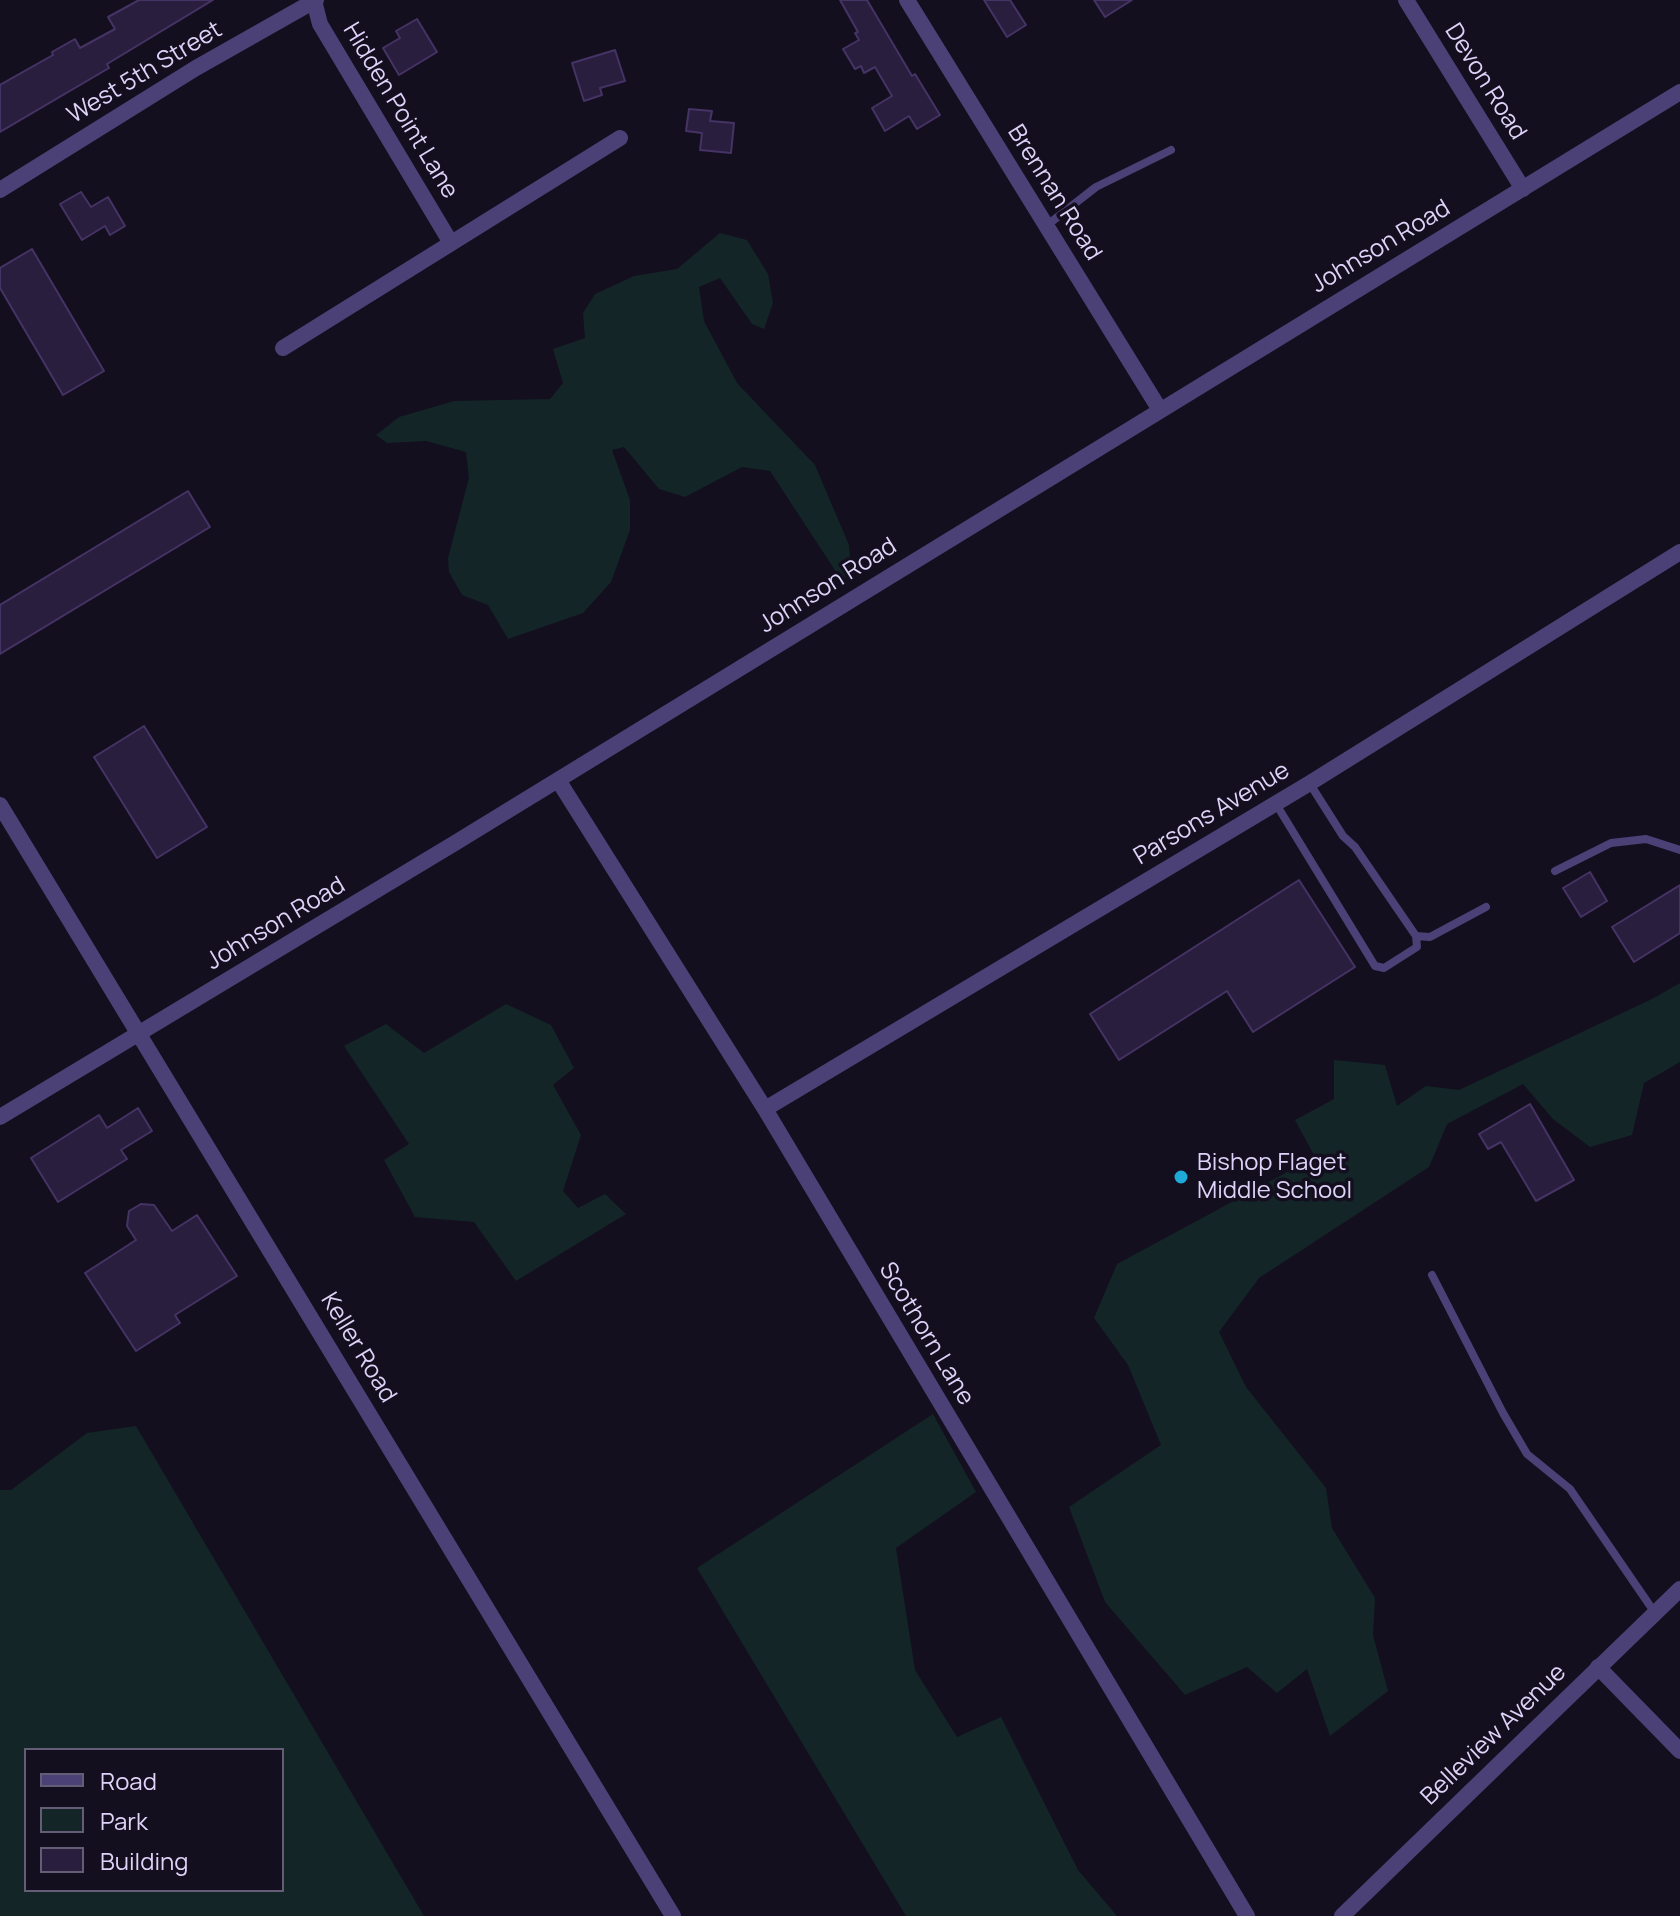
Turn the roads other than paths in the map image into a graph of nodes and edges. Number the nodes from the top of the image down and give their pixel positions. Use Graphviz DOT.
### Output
graph roads {
  1 [pos="315,0"];
  2 [pos="907,0"];
  3 [pos="1406,0"];
  4 [pos="1680,92"];
  5 [pos="620,138"];
  6 [pos="1171,150"];
  7 [pos="1523,189"];
  8 [pos="0,190"];
  9 [pos="1046,226"];
  10 [pos="451,243"];
  11 [pos="283,348"];
  12 [pos="1160,410"];
  13 [pos="1680,552"];
  14 [pos="558,780"];
  15 [pos="1310,783"];
  16 [pos="1276,804"];
  17 [pos="0,805"];
  18 [pos="1680,850"];
  19 [pos="1555,871"];
  20 [pos="1486,907"];
  21 [pos="1416,936"];
  22 [pos="140,1035"];
  23 [pos="765,1109"];
  24 [pos="0,1117"];
  25 [pos="1432,1275"];
  26 [pos="1680,1589"];
  27 [pos="1655,1613"];
  28 [pos="1598,1667"];
  29 [pos="1680,1751"];
  30 [pos="673,1916"];
  31 [pos="1247,1916"];
  32 [pos="1342,1916"];
  1 -- 8 [label="street, West 5th Street"];
  1 -- 10 [label="street, Hidden Point Lane"];
  2 -- 9 [label="street, Brennan Road"];
  3 -- 7 [label="street, Devon Road"];
  4 -- 7 [label="street, Johnson Road"];
  5 -- 10 [label="street"];
  6 -- 9 [label="lane"];
  7 -- 12 [label="street, Johnson Road"];
  9 -- 12 [label="street, Brennan Road"];
  10 -- 11 [label="street"];
  12 -- 14 [label="street, Johnson Road"];
  13 -- 15 [label="street, Parsons Avenue"];
  14 -- 22 [label="street, Johnson Road"];
  14 -- 23 [label="street, Scothorn Lane"];
  15 -- 16 [label="street, Parsons Avenue"];
  15 -- 21 [label="lane"];
  16 -- 21 [label="lane"];
  16 -- 23 [label="street, Parsons Avenue"];
  17 -- 22 [label="street, Keller Road"];
  18 -- 19 [label="lane"];
  20 -- 21 [label="lane"];
  22 -- 24 [label="street, Johnson Road"];
  22 -- 30 [label="street, Keller Road"];
  23 -- 31 [label="street, Scothorn Lane"];
  25 -- 27 [label="lane"];
  26 -- 27 [label="street, Belleview Avenue"];
  27 -- 28 [label="street, Belleview Avenue"];
  28 -- 29 [label="street"];
  28 -- 32 [label="street, Belleview Avenue"];
}
